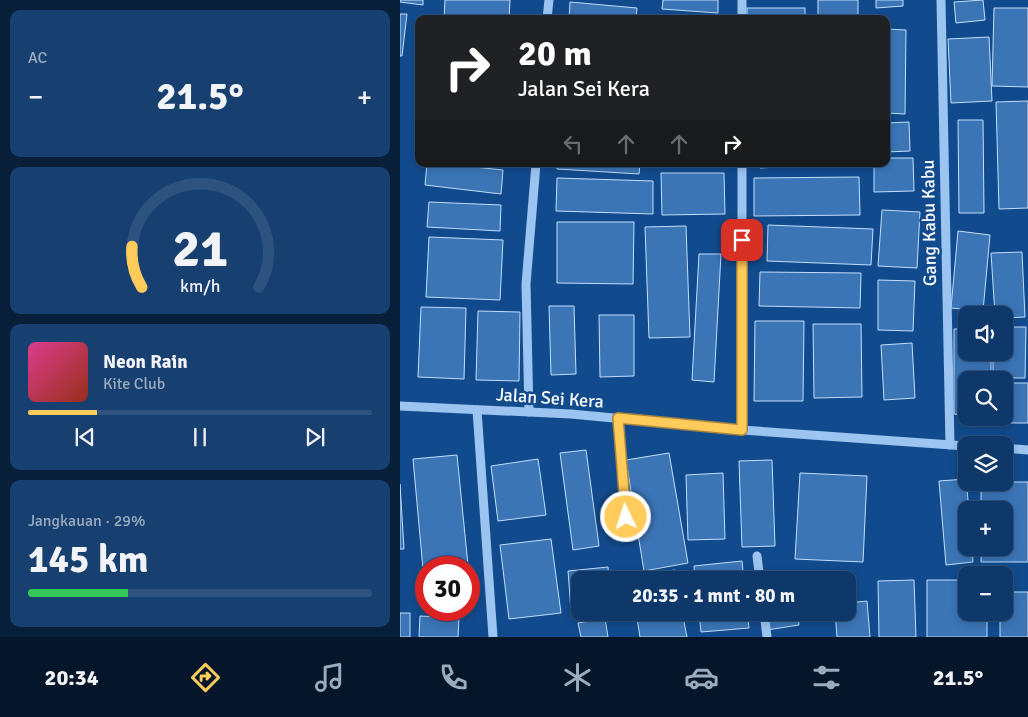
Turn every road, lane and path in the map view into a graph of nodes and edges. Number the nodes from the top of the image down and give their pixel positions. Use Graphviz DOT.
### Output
graph roads {
  1 [pos="549,0"];
  2 [pos="742,0"];
  3 [pos="941,0"];
  4 [pos="547,15"];
  5 [pos="742,15"];
  6 [pos="536,167"];
  7 [pos="742,167"];
  8 [pos="400,406"];
  9 [pos="477,410"];
  10 [pos="529,412"];
  11 [pos="618,418"];
  12 [pos="742,430"];
  13 [pos="950,445"];
  14 [pos="958,446"];
  15 [pos="1013,449"];
  16 [pos="1028,450"];
  17 [pos="626,517"];
  18 [pos="757,556"];
  19 [pos="759,571"];
  20 [pos="765,621"];
  21 [pos="493,637"];
  22 [pos="767,637"];
  1 -- 4 [label="street"];
  2 -- 5 [label="street"];
  3 -- 13 [label="street, Gang Kabu Kabu"];
  6 -- 10 [label="street"];
  7 -- 12 [label="street"];
  8 -- 9 [label="street, Jalan Sei Kera"];
  9 -- 10 [label="street, Jalan Sei Kera"];
  9 -- 21 [label="street"];
  10 -- 11 [label="street, Jalan Sei Kera"];
  11 -- 12 [label="street, Jalan Sei Kera"];
  11 -- 17 [label="street"];
  12 -- 13 [label="street, Jalan Sei Kera"];
  13 -- 14 [label="street, Jalan Sei Kera"];
  15 -- 16 [label="street"];
  18 -- 19 [label="street"];
  20 -- 22 [label="street"];
}
